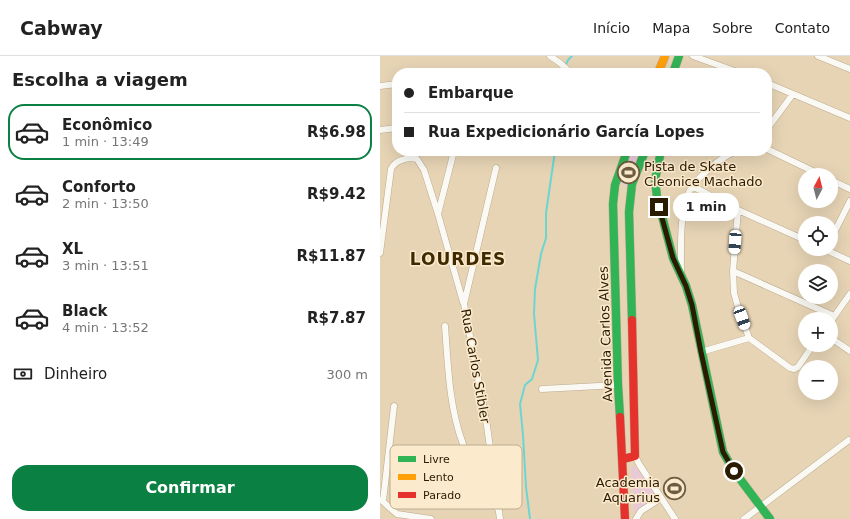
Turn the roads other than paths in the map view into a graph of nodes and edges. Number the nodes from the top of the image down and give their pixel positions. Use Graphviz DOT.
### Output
graph roads {
  1 [pos="550,56"];
  2 [pos="665,56"];
  3 [pos="679,56"];
  4 [pos="693,56"];
  5 [pos="818,56"];
  6 [pos="828,58"];
  7 [pos="565,68"];
  8 [pos="660,68"];
  9 [pos="675,68"];
  10 [pos="726,68"];
  11 [pos="850,69"];
  12 [pos="392,85"];
  13 [pos="772,85"];
  14 [pos="380,86"];
  15 [pos="793,94"];
  16 [pos="850,118"];
  17 [pos="772,123"];
  18 [pos="392,129"];
  19 [pos="380,130"];
  20 [pos="772,151"];
  21 [pos="453,156"];
  22 [pos="625,156"];
  23 [pos="643,156"];
  24 [pos="660,156"];
  25 [pos="727,156"];
  26 [pos="496,168"];
  27 [pos="806,168"];
  28 [pos="838,183"];
  29 [pos="692,186"];
  30 [pos="850,189"];
  31 [pos="850,201"];
  32 [pos="738,210"];
  33 [pos="438,214"];
  34 [pos="838,225"];
  35 [pos="798,237"];
  36 [pos="380,253"];
  37 [pos="838,255"];
  38 [pos="850,261"];
  39 [pos="733,271"];
  40 [pos="681,275"];
  41 [pos="850,294"];
  42 [pos="464,304"];
  43 [pos="820,312"];
  44 [pos="837,312"];
  45 [pos="445,326"];
  46 [pos="749,338"];
  47 [pos="838,343"];
  48 [pos="850,351"];
  49 [pos="701,352"];
  50 [pos="808,352"];
  51 [pos="618,385"];
  52 [pos="542,389"];
  53 [pos="394,406"];
  54 [pos="849,440"];
  55 [pos="464,445"];
  56 [pos="490,445"];
  57 [pos="635,456"];
  58 [pos="623,459"];
  59 [pos="382,479"];
  60 [pos="661,498"];
  61 [pos="381,500"];
  62 [pos="761,507"];
  63 [pos="395,516"];
  64 [pos="431,519"];
  65 [pos="625,519"];
  66 [pos="636,519"];
  67 [pos="675,519"];
  68 [pos="744,519"];
  69 [pos="770,519"];
  1 -- 7 [label="street"];
  2 -- 8 [label="street"];
  3 -- 9 [label="street"];
  4 -- 10 [label="street"];
  5 -- 6 [label="street"];
  6 -- 11 [label="street"];
  12 -- 14 [label="street"];
  13 -- 15 [label="street"];
  15 -- 16 [label="street"];
  15 -- 17 [label="street"];
  18 -- 19 [label="street"];
  20 -- 27 [label="street"];
  21 -- 33 [label="street"];
  22 -- 51 [label="street, Avenida Carlos Alves"];
  23 -- 57 [label="street"];
  24 -- 40 [label="street"];
  25 -- 29 [label="street"];
  26 -- 42 [label="street, Rua Carlos Stibler"];
  28 -- 30 [label="street"];
  29 -- 32 [label="street"];
  29 -- 40 [label="street"];
  31 -- 34 [label="street"];
  32 -- 35 [label="street"];
  32 -- 39 [label="street"];
  33 -- 36 [label="street"];
  33 -- 42 [label="street"];
  37 -- 38 [label="street"];
  39 -- 43 [label="street"];
  39 -- 46 [label="street"];
  40 -- 49 [label="street"];
  41 -- 44 [label="street"];
  42 -- 56 [label="street, Rua Carlos Stibler"];
  45 -- 55 [label="street"];
  46 -- 49 [label="street"];
  46 -- 50 [label="street"];
  47 -- 48 [label="street"];
  49 -- 62 [label="street"];
  51 -- 52 [label="street"];
  51 -- 58 [label="street, Avenida Carlos Alves"];
  53 -- 59 [label="street"];
  54 -- 62 [label="street"];
  57 -- 58 [label="street"];
  57 -- 60 [label="street"];
  58 -- 65 [label="street, Avenida Carlos Alves"];
  59 -- 61 [label="street"];
  60 -- 66 [label="street"];
  60 -- 67 [label="street"];
  61 -- 63 [label="street"];
  62 -- 68 [label="street"];
  62 -- 69 [label="street"];
  63 -- 64 [label="street"];
}
